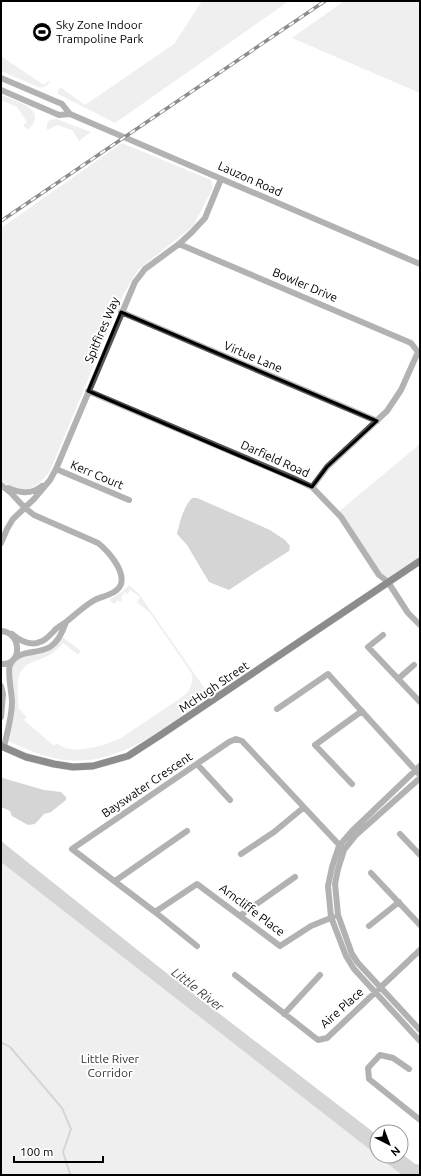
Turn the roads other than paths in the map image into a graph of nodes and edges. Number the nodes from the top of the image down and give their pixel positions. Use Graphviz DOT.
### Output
graph roads {
  1 [pos="1,78"];
  2 [pos="1,90"];
  3 [pos="70,114"];
  4 [pos="222,179"];
  5 [pos="179,244"];
  6 [pos="420,264"];
  7 [pos="121,312"];
  8 [pos="88,391"];
  9 [pos="376,421"];
  10 [pos="56,469"];
  11 [pos="50,480"];
  12 [pos="2,486"];
  13 [pos="312,487"];
  14 [pos="129,500"];
  15 [pos="25,508"];
  16 [pos="1,543"];
  17 [pos="420,561"];
  18 [pos="388,582"];
  19 [pos="66,622"];
  20 [pos="420,625"];
  21 [pos="2,630"];
  22 [pos="12,634"];
  23 [pos="383,635"];
  24 [pos="12,661"];
  25 [pos="1,664"];
  26 [pos="414,665"];
  27 [pos="398,679"];
  28 [pos="1,686"];
  29 [pos="420,702"];
  30 [pos="277,709"];
  31 [pos="362,711"];
  32 [pos="1,717"];
  33 [pos="2,747"];
  34 [pos="197,764"];
  35 [pos="418,768"];
  36 [pos="420,777"];
  37 [pos="352,784"];
  38 [pos="230,800"];
  39 [pos="303,808"];
  40 [pos="187,831"];
  41 [pos="400,834"];
  42 [pos="342,848"];
  43 [pos="241,854"];
  44 [pos="420,855"];
  45 [pos="371,872"];
  46 [pos="295,877"];
  47 [pos="115,881"];
  48 [pos="399,902"];
  49 [pos="156,912"];
  50 [pos="241,915"];
  51 [pos="338,915"];
  52 [pos="331,917"];
  53 [pos="420,925"];
  54 [pos="369,926"];
  55 [pos="197,946"];
  56 [pos="420,950"];
  57 [pos="235,975"];
  58 [pos="320,975"];
  59 [pos="381,988"];
  60 [pos="375,993"];
  61 [pos="284,1014"];
  62 [pos="420,1030"];
  63 [pos="420,1041"];
  64 [pos="409,1069"];
  65 [pos="420,1120"];
  1 -- 3 [label="street, Lauzon Road"];
  2 -- 3 [label="street, Lauzon Road"];
  3 -- 4 [label="street, Lauzon Road"];
  4 -- 5 [label="street, Spitfires Way"];
  4 -- 6 [label="street, Lauzon Road"];
  5 -- 7 [label="street, Spitfires Way"];
  5 -- 9 [label="street, Bowler Drive"];
  7 -- 8 [label="street, Spitfires Way"];
  7 -- 9 [label="street, Virtue Lane"];
  8 -- 10 [label="street, Spitfires Way"];
  8 -- 13 [label="street, Darfield Road"];
  9 -- 13 [label="street"];
  10 -- 11 [label="street, Spitfires Way"];
  10 -- 14 [label="street, Kerr Court"];
  11 -- 12 [label="street"];
  11 -- 15 [label="street, Spitfires Way"];
  12 -- 15 [label="street"];
  13 -- 18 [label="street, Darfield Road"];
  15 -- 16 [label="street, Spitfires Way"];
  15 -- 19 [label="street"];
  17 -- 18 [label="main road, McHugh Street"];
  18 -- 20 [label="street, Darfield Road"];
  18 -- 33 [label="main road, McHugh Street"];
  19 -- 22 [label="street"];
  19 -- 24 [label="street"];
  21 -- 22 [label="street"];
  22 -- 24 [label="street"];
  23 -- 27 [label="street"];
  24 -- 25 [label="street"];
  24 -- 33 [label="street"];
  26 -- 27 [label="street"];
  27 -- 29 [label="street"];
  28 -- 32 [label="street"];
  30 -- 31 [label="street"];
  31 -- 35 [label="street"];
  31 -- 37 [label="street"];
  34 -- 38 [label="street"];
  34 -- 39 [label="street, Bayswater Crescent"];
  34 -- 47 [label="street, Bayswater Crescent"];
  35 -- 36 [label="street"];
  35 -- 42 [label="street"];
  36 -- 42 [label="street"];
  39 -- 42 [label="street, Bayswater Crescent"];
  39 -- 43 [label="street"];
  40 -- 47 [label="street"];
  41 -- 44 [label="street"];
  42 -- 51 [label="street"];
  42 -- 52 [label="street"];
  45 -- 48 [label="street"];
  46 -- 50 [label="street"];
  47 -- 49 [label="street, Bayswater Crescent"];
  48 -- 53 [label="street"];
  48 -- 54 [label="street"];
  49 -- 50 [label="street, Arncliffe Place"];
  49 -- 55 [label="street, Bayswater Crescent"];
  50 -- 52 [label="street, Arncliffe Place"];
  51 -- 52 [label="street, Arncliffe Place"];
  51 -- 59 [label="street"];
  52 -- 60 [label="street"];
  56 -- 59 [label="street, Aire Place"];
  57 -- 61 [label="street, Aire Place"];
  58 -- 61 [label="street"];
  59 -- 60 [label="street, Aire Place"];
  59 -- 62 [label="street"];
  60 -- 61 [label="street, Aire Place"];
  60 -- 63 [label="street"];
  64 -- 65 [label="street"];
}
